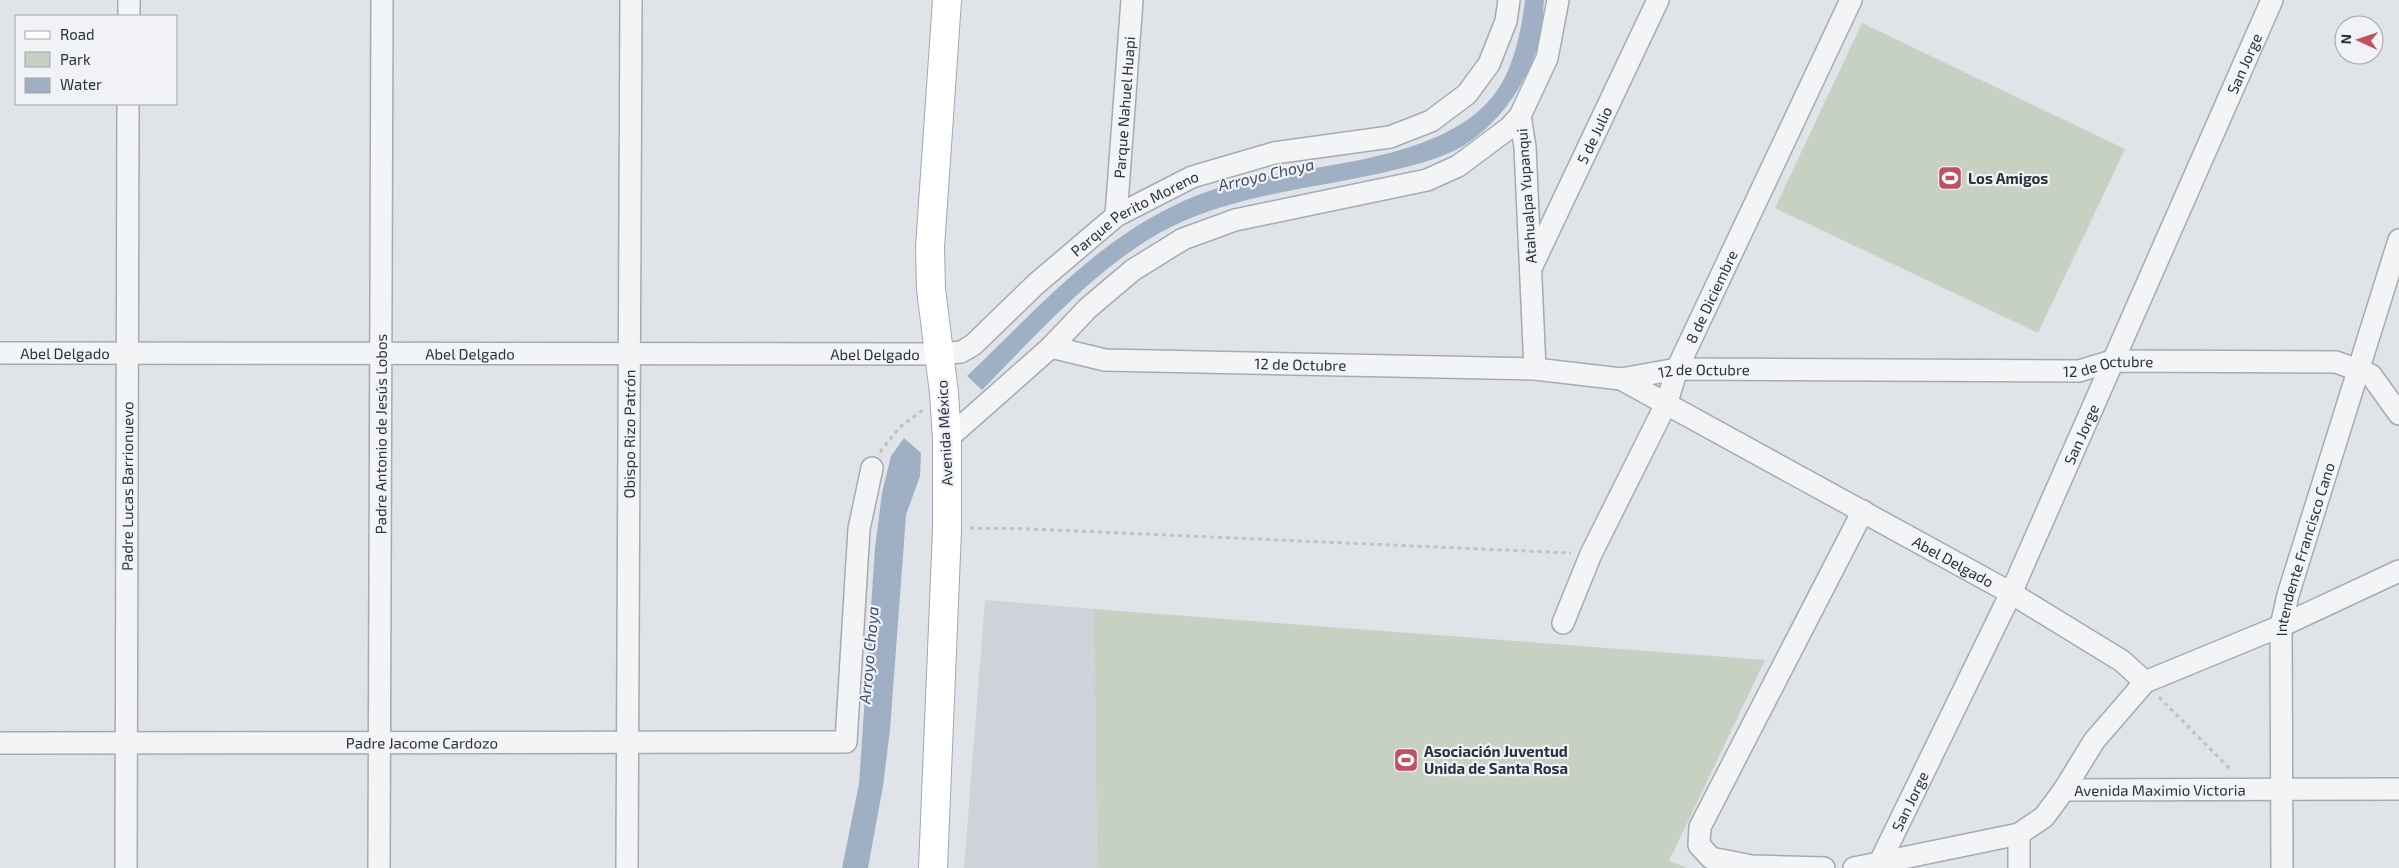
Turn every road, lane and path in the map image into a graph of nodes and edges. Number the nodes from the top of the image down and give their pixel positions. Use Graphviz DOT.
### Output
graph roads {
  1 [pos="129,0"];
  2 [pos="382,0"];
  3 [pos="632,0"];
  4 [pos="948,0"];
  5 [pos="1132,0"];
  6 [pos="1509,0"];
  7 [pos="1558,0"];
  8 [pos="1658,0"];
  9 [pos="1851,0"];
  10 [pos="2272,0"];
  11 [pos="129,15"];
  12 [pos="128,105"];
  13 [pos="1520,116"];
  14 [pos="1116,216"];
  15 [pos="2399,240"];
  16 [pos="1531,269"];
  17 [pos="1052,347"];
  18 [pos="0,353"];
  19 [pos="128,353"];
  20 [pos="380,353"];
  21 [pos="630,353"];
  22 [pos="939,354"];
  23 [pos="2112,361"];
  24 [pos="1535,368"];
  25 [pos="1677,369"];
  26 [pos="2358,370"];
  27 [pos="1621,378"];
  28 [pos="944,393"];
  29 [pos="1667,402"];
  30 [pos="2399,414"];
  31 [pos="947,439"];
  32 [pos="872,468"];
  33 [pos="1863,511"];
  34 [pos="946,530"];
  35 [pos="1591,554"];
  36 [pos="2399,571"];
  37 [pos="2011,593"];
  38 [pos="1563,623"];
  39 [pos="2281,626"];
  40 [pos="2145,682"];
  41 [pos="628,742"];
  42 [pos="127,743"];
  43 [pos="379,743"];
  44 [pos="0,744"];
  45 [pos="2399,789"];
  46 [pos="2064,790"];
  47 [pos="2251,791"];
  48 [pos="2282,791"];
  49 [pos="2019,834"];
  50 [pos="1879,864"];
  51 [pos="1751,867"];
  52 [pos="126,868"];
  53 [pos="379,868"];
  54 [pos="627,868"];
  55 [pos="932,868"];
  56 [pos="1824,868"];
  57 [pos="1854,868"];
  58 [pos="2019,868"];
  59 [pos="2282,868"];
  1 -- 11 [label="street"];
  2 -- 20 [label="street, Padre Antonio de Jesús Lobos"];
  3 -- 21 [label="street, Obispo Rizo Patrón"];
  4 -- 22 [label="main road, Avenida México"];
  5 -- 14 [label="street, Parque Nahuel Huapi"];
  6 -- 14 [label="street, Parque Perito Moreno"];
  7 -- 13 [label="street, Atahualpa Yupanqui"];
  8 -- 16 [label="street, 5 de Julio"];
  9 -- 25 [label="street, 8 de Diciembre"];
  10 -- 23 [label="street, San Jorge"];
  12 -- 19 [label="street, Padre Lucas Barrionuevo"];
  13 -- 16 [label="street, Atahualpa Yupanqui"];
  13 -- 17 [label="street"];
  14 -- 22 [label="street, Parque Perito Moreno"];
  15 -- 26 [label="street, Intendente Francisco Cano"];
  16 -- 24 [label="street, Atahualpa Yupanqui"];
  17 -- 24 [label="street, 12 de Octubre"];
  17 -- 31 [label="street"];
  18 -- 19 [label="street, Abel Delgado"];
  19 -- 20 [label="street, Abel Delgado"];
  19 -- 42 [label="street, Padre Lucas Barrionuevo"];
  20 -- 21 [label="street, Abel Delgado"];
  20 -- 43 [label="street, Padre Antonio de Jesús Lobos"];
  21 -- 22 [label="street, Abel Delgado"];
  21 -- 41 [label="street, Obispo Rizo Patrón"];
  22 -- 28 [label="main road, Avenida México"];
  23 -- 25 [label="street, 12 de Octubre"];
  23 -- 26 [label="street, 12 de Octubre"];
  23 -- 37 [label="street, San Jorge"];
  24 -- 27 [label="street, 12 de Octubre"];
  25 -- 27 [label="street, 12 de Octubre"];
  25 -- 29 [label="street, 8 de Diciembre"];
  26 -- 30 [label="street, 12 de Octubre"];
  26 -- 39 [label="street, Intendente Francisco Cano"];
  27 -- 29 [label="street, Abel Delgado"];
  28 -- 31 [label="main road, Avenida México"];
  28 -- 32 [label="path"];
  29 -- 33 [label="street, Abel Delgado"];
  29 -- 35 [label="street, 8 de Diciembre"];
  31 -- 34 [label="main road, Avenida México"];
  32 -- 41 [label="street, Padre Jacome Cardozo"];
  33 -- 37 [label="street, Abel Delgado"];
  33 -- 51 [label="street"];
  34 -- 35 [label="path"];
  34 -- 55 [label="main road, Avenida México"];
  35 -- 38 [label="street, 8 de Diciembre"];
  36 -- 39 [label="street"];
  37 -- 40 [label="street, Abel Delgado"];
  37 -- 50 [label="street, San Jorge"];
  39 -- 40 [label="street"];
  39 -- 48 [label="street, Intendente Francisco Cano"];
  40 -- 46 [label="street"];
  40 -- 47 [label="path"];
  41 -- 43 [label="street, Padre Jacome Cardozo"];
  41 -- 54 [label="street, Obispo Rizo Patrón"];
  42 -- 43 [label="street, Padre Jacome Cardozo"];
  42 -- 44 [label="street, Padre Jacome Cardozo"];
  42 -- 52 [label="street, Padre Lucas Barrionuevo"];
  43 -- 53 [label="street, Padre Antonio de Jesús Lobos"];
  45 -- 48 [label="street, Avenida Maximio Victoria"];
  46 -- 47 [label="street, Avenida Maximio Victoria"];
  46 -- 49 [label="street, Avenida Maximio Victoria"];
  47 -- 48 [label="street, Avenida Maximio Victoria"];
  48 -- 59 [label="street, Intendente Francisco Cano"];
  49 -- 50 [label="street, Avenida Maximio Victoria"];
  49 -- 58 [label="street"];
  50 -- 57 [label="street, Avenida Maximio Victoria"];
  51 -- 56 [label="street"];
}
